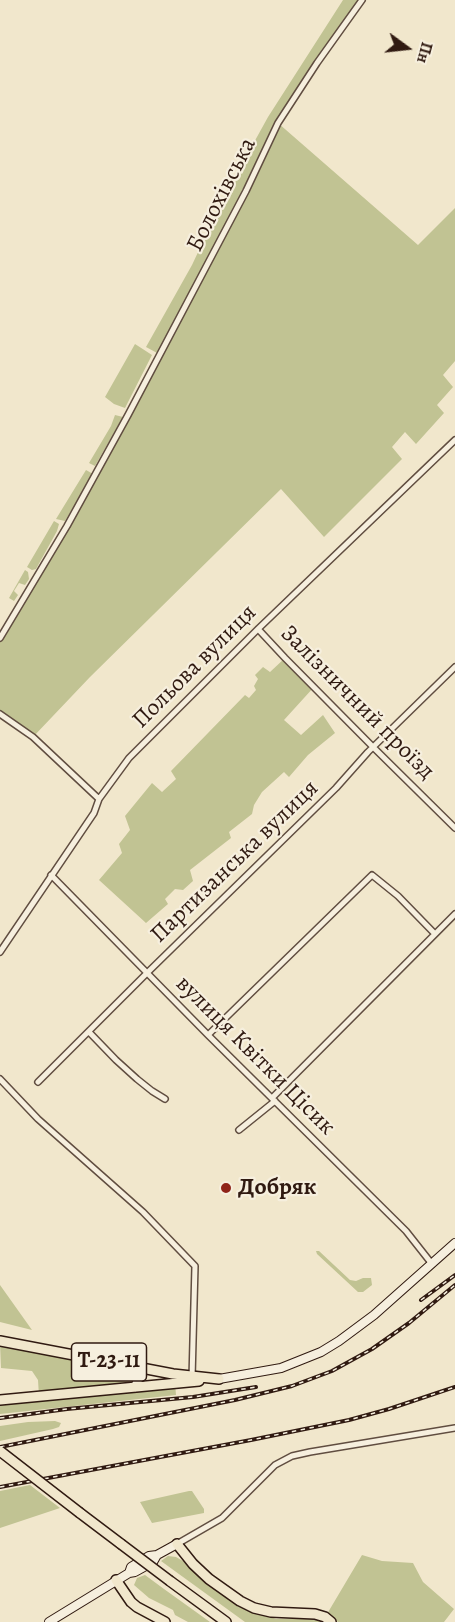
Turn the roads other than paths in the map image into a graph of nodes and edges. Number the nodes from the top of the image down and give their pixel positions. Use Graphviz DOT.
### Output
graph roads {
  1 [pos="362,0"];
  2 [pos="455,440"];
  3 [pos="258,629"];
  4 [pos="0,638"];
  5 [pos="455,667"];
  6 [pos="0,714"];
  7 [pos="373,747"];
  8 [pos="99,799"];
  9 [pos="455,828"];
  10 [pos="51,875"];
  11 [pos="455,914"];
  12 [pos="435,934"];
  13 [pos="0,952"];
  14 [pos="147,973"];
  15 [pos="89,1032"];
  16 [pos="208,1035"];
  17 [pos="0,1080"];
  18 [pos="38,1082"];
  19 [pos="165,1099"];
  20 [pos="273,1099"];
  21 [pos="239,1130"];
  22 [pos="455,1243"];
  23 [pos="432,1264"];
  24 [pos="0,1341"];
  25 [pos="132,1366"];
  26 [pos="192,1379"];
  27 [pos="219,1379"];
  28 [pos="135,1387"];
  29 [pos="0,1400"];
  30 [pos="455,1428"];
  31 [pos="0,1451"];
  32 [pos="177,1544"];
  33 [pos="116,1580"];
  34 [pos="49,1622"];
  35 [pos="165,1622"];
  36 [pos="226,1622"];
  37 [pos="331,1622"];
  1 -- 4 [label="street, Болохівська"];
  2 -- 3 [label="street, Польова вулиця"];
  3 -- 7 [label="street, Залізничний проїзд"];
  3 -- 8 [label="street, Польова вулиця"];
  5 -- 7 [label="street, Партизанська вулиця"];
  6 -- 8 [label="street"];
  7 -- 9 [label="street, Залізничний проїзд"];
  7 -- 14 [label="street, Партизанська вулиця"];
  8 -- 10 [label="street, Польова вулиця"];
  10 -- 13 [label="street, Польова вулиця"];
  10 -- 14 [label="street, вулиця Квітки Цісик"];
  11 -- 12 [label="street"];
  12 -- 16 [label="street"];
  12 -- 20 [label="street"];
  14 -- 15 [label="street, Партизанська вулиця"];
  14 -- 16 [label="street, вулиця Квітки Цісик"];
  15 -- 18 [label="street, Партизанська вулиця"];
  15 -- 19 [label="street"];
  16 -- 20 [label="street, вулиця Квітки Цісик"];
  17 -- 26 [label="street"];
  20 -- 21 [label="street"];
  20 -- 23 [label="street, вулиця Квітки Цісик"];
  22 -- 23 [label="main road, Т-23-11"];
  23 -- 27 [label="main road, Т-23-11"];
  24 -- 25 [label="main road, Т-23-11"];
  25 -- 26 [label="main road, Т-23-11"];
  25 -- 28 [label="main road"];
  26 -- 27 [label="main road, Т-23-11"];
  26 -- 28 [label="main road, Т-23-11"];
  28 -- 29 [label="main road, Т-23-11"];
  30 -- 32 [label="street"];
  31 -- 36 [label="main road, bridge"];
  32 -- 33 [label="main road"];
  32 -- 37 [label="main road"];
  33 -- 34 [label="main road"];
  33 -- 35 [label="main road"];
}
